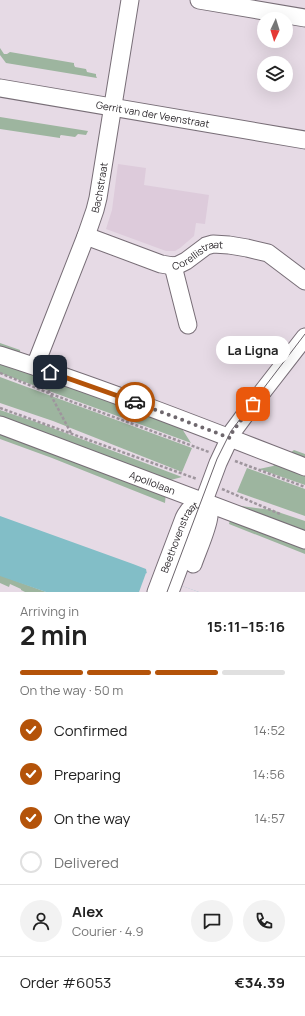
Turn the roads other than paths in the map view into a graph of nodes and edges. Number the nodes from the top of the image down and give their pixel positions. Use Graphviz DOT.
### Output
graph roads {
  1 [pos="130,0"];
  2 [pos="198,0"];
  3 [pos="305,18"];
  4 [pos="0,88"];
  5 [pos="112,108"];
  6 [pos="305,140"];
  7 [pos="86,236"];
  8 [pos="173,266"];
  9 [pos="305,281"];
  10 [pos="188,325"];
  11 [pos="305,337"];
  12 [pos="0,355"];
  13 [pos="35,366"];
  14 [pos="0,425"];
  15 [pos="230,438"];
  16 [pos="305,467"];
  17 [pos="204,502"];
  18 [pos="305,540"];
  19 [pos="171,587"];
  1 -- 5 [label="street, Bachstraat"];
  2 -- 3 [label="street"];
  4 -- 5 [label="street, Gerrit van der Veenstraat"];
  5 -- 6 [label="street, Gerrit van der Veenstraat"];
  5 -- 7 [label="street, Bachstraat"];
  7 -- 8 [label="street, Corellistraat"];
  7 -- 13 [label="street, Bachstraat"];
  8 -- 9 [label="street, Corellistraat"];
  8 -- 10 [label="street"];
  11 -- 15 [label="street, Beethovenstraat"];
  12 -- 13 [label="street"];
  13 -- 15 [label="street"];
  14 -- 17 [label="street, Apollolaan"];
  15 -- 16 [label="street"];
  15 -- 17 [label="street, Beethovenstraat"];
  17 -- 18 [label="street, Apollolaan"];
  17 -- 19 [label="street, Beethovenstraat"];
  17 -- 19 [label="street, Beethovenstraat"];
}
